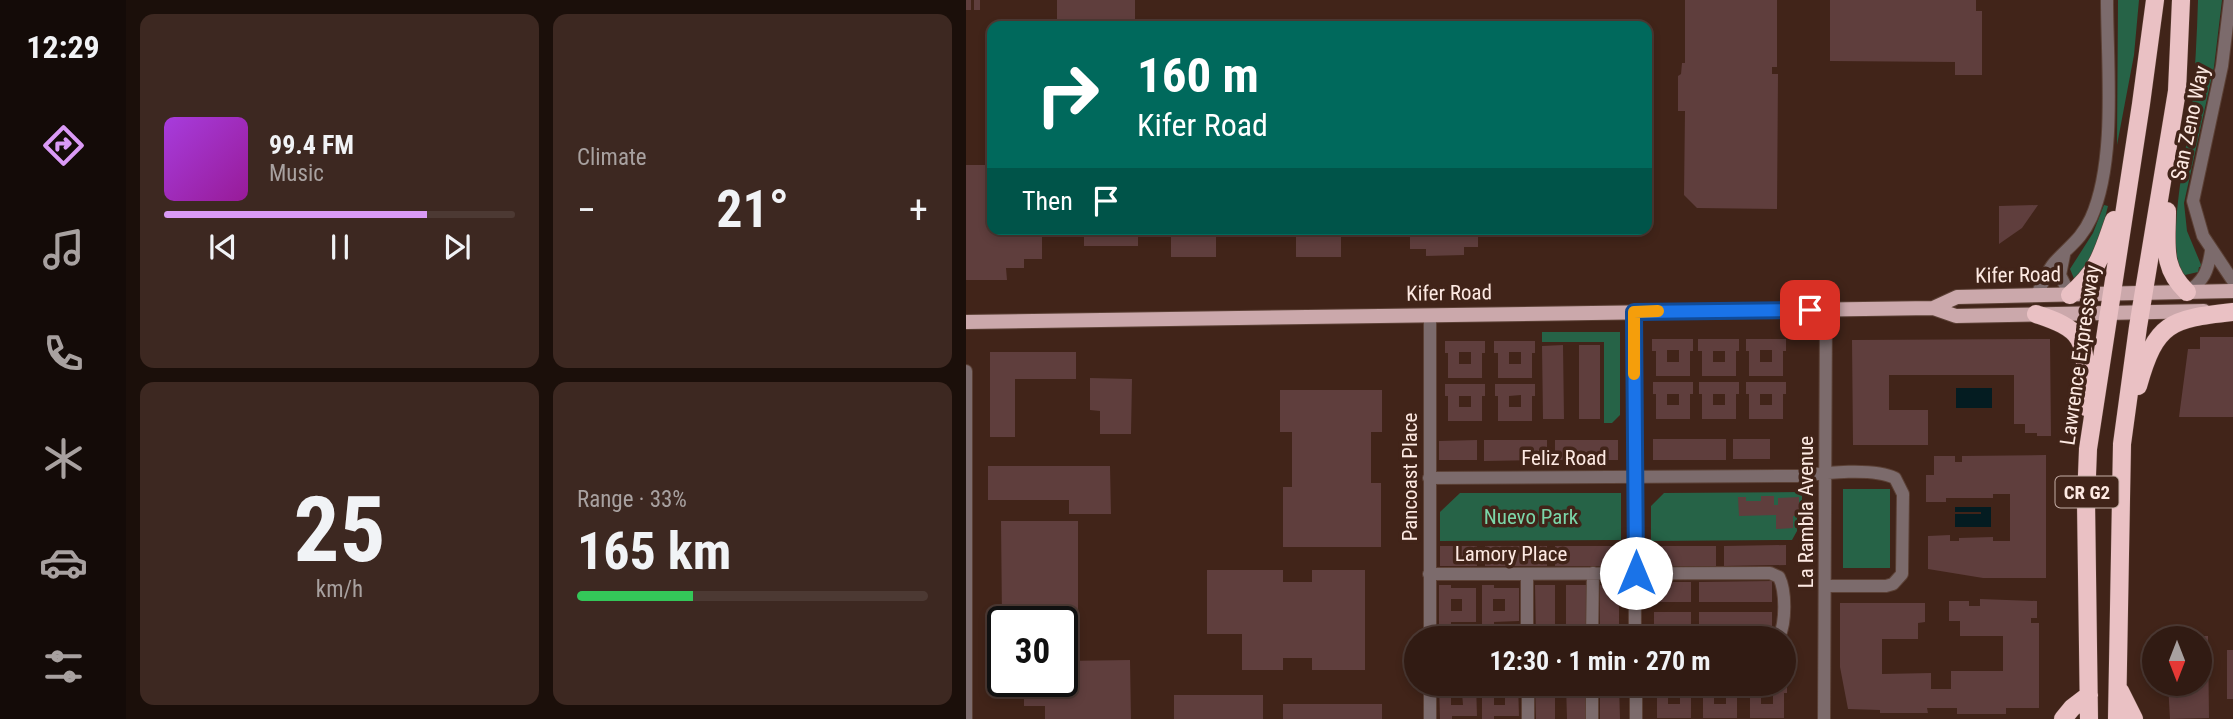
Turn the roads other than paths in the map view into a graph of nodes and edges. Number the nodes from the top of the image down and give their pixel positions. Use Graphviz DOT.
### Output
graph roads {
  1 [pos="2107,0"];
  2 [pos="2155,0"];
  3 [pos="2181,0"];
  4 [pos="2230,0"];
  5 [pos="2168,155"];
  6 [pos="2131,166"];
  7 [pos="2211,251"];
  8 [pos="2064,254"];
  9 [pos="2233,281"];
  10 [pos="2233,291"];
  11 [pos="2144,292"];
  12 [pos="2187,292"];
  13 [pos="2111,293"];
  14 [pos="2070,295"];
  15 [pos="2036,304"];
  16 [pos="1826,310"];
  17 [pos="1634,312"];
  18 [pos="2140,312"];
  19 [pos="2233,312"];
  20 [pos="2108,313"];
  21 [pos="1430,315"];
  22 [pos="966,322"];
  23 [pos="966,371"];
  24 [pos="2122,444"];
  25 [pos="2088,449"];
  26 [pos="1825,473"];
  27 [pos="1635,477"];
  28 [pos="1429,478"];
  29 [pos="1593,573"];
  30 [pos="1636,573"];
  31 [pos="1429,574"];
  32 [pos="1527,574"];
  33 [pos="1825,586"];
  34 [pos="1430,626"];
  35 [pos="1527,626"];
  36 [pos="1592,626"];
  37 [pos="1635,626"];
  38 [pos="1783,626"];
  39 [pos="2118,687"];
  40 [pos="2089,695"];
  41 [pos="1430,696"];
  42 [pos="1528,696"];
  43 [pos="1592,696"];
  44 [pos="1636,696"];
  45 [pos="1825,718"];
  46 [pos="966,719"];
  47 [pos="1430,719"];
  48 [pos="1528,719"];
  49 [pos="1592,719"];
  50 [pos="1636,719"];
  51 [pos="2063,719"];
  52 [pos="2089,719"];
  53 [pos="2117,719"];
  54 [pos="2134,719"];
  1 -- 8 [label="street"];
  2 -- 6 [label="highway, Lawrence Expressway / CR G2"];
  3 -- 5 [label="highway, CR G2"];
  4 -- 7 [label="street, San Zeno Way"];
  5 -- 11 [label="highway, CR G2"];
  5 -- 12 [label="highway"];
  6 -- 13 [label="highway, Lawrence Expressway / CR G2"];
  6 -- 14 [label="highway"];
  7 -- 9 [label="street, San Zeno Way"];
  7 -- 12 [label="street"];
  8 -- 14 [label="street"];
  8 -- 15 [label="street"];
  10 -- 12 [label="main road, Kifer Road"];
  11 -- 12 [label="main road, Kifer Road"];
  11 -- 13 [label="main road, Kifer Road"];
  11 -- 18 [label="highway, CR G2"];
  13 -- 14 [label="main road, Kifer Road"];
  13 -- 20 [label="highway, Lawrence Expressway / CR G2"];
  14 -- 15 [label="main road, Kifer Road"];
  15 -- 16 [label="main road, Kifer Road"];
  15 -- 20 [label="main road, Kifer Road"];
  15 -- 25 [label="highway"];
  16 -- 17 [label="main road, Kifer Road"];
  16 -- 26 [label="street, La Rambla Avenue"];
  17 -- 21 [label="main road, Kifer Road"];
  17 -- 27 [label="street"];
  18 -- 19 [label="main road, Kifer Road"];
  18 -- 20 [label="main road, Kifer Road"];
  18 -- 24 [label="highway, CR G2"];
  19 -- 24 [label="highway"];
  20 -- 25 [label="highway, Lawrence Expressway / CR G2"];
  21 -- 22 [label="main road, Kifer Road"];
  21 -- 28 [label="street, Pancoast Place"];
  23 -- 46 [label="street"];
  24 -- 39 [label="highway, CR G2"];
  25 -- 40 [label="highway, Lawrence Expressway / CR G2"];
  26 -- 27 [label="street, Feliz Road"];
  26 -- 33 [label="street, La Rambla Avenue"];
  26 -- 33 [label="street, Feliz Road"];
  27 -- 28 [label="street, Feliz Road"];
  27 -- 30 [label="street"];
  28 -- 31 [label="street, Pancoast Place"];
  29 -- 30 [label="street, Lamory Place"];
  29 -- 32 [label="street, Lamory Place"];
  29 -- 36 [label="street"];
  30 -- 37 [label="street"];
  30 -- 38 [label="street, Lamory Place"];
  31 -- 32 [label="street, Lamory Place"];
  31 -- 34 [label="street, Pancoast Place"];
  32 -- 35 [label="street"];
  33 -- 45 [label="street, La Rambla Avenue"];
  39 -- 53 [label="highway, CR G2"];
  39 -- 54 [label="highway"];
  40 -- 51 [label="highway"];
  40 -- 52 [label="highway, Lawrence Expressway / CR G2"];
  41 -- 47 [label="street"];
  42 -- 48 [label="street"];
  43 -- 49 [label="street"];
  44 -- 50 [label="street"];
}
